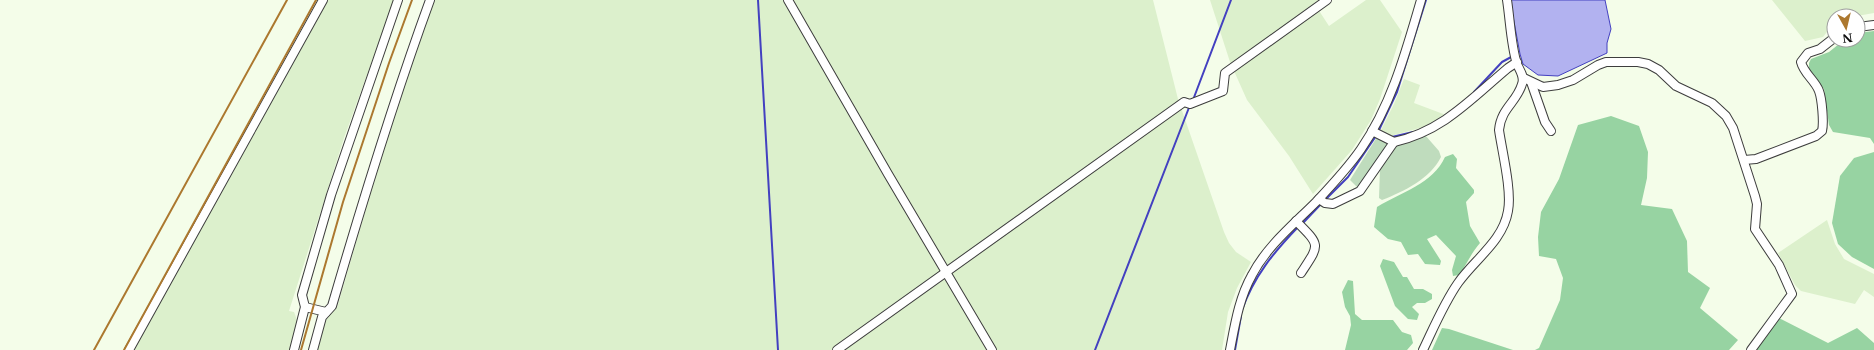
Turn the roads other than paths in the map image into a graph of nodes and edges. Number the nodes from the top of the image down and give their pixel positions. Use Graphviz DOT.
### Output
graph roads {
  1 [pos="323,0"];
  2 [pos="398,0"];
  3 [pos="430,0"];
  4 [pos="788,0"];
  5 [pos="1327,0"];
  6 [pos="1421,0"];
  7 [pos="1507,0"];
  8 [pos="1826,44"];
  9 [pos="1517,62"];
  10 [pos="1527,80"];
  11 [pos="1372,131"];
  12 [pos="1550,131"];
  13 [pos="1394,142"];
  14 [pos="1744,160"];
  15 [pos="1319,199"];
  16 [pos="1296,221"];
  17 [pos="945,271"];
  18 [pos="1301,273"];
  19 [pos="305,307"];
  20 [pos="326,312"];
  21 [pos="129,350"];
  22 [pos="294,350"];
  23 [pos="313,350"];
  24 [pos="837,350"];
  25 [pos="992,350"];
  26 [pos="1230,350"];
  27 [pos="1423,350"];
  28 [pos="1751,350"];
  1 -- 21 [label="street"];
  2 -- 19 [label="street"];
  3 -- 20 [label="street"];
  4 -- 17 [label="street"];
  5 -- 17 [label="street"];
  6 -- 11 [label="street"];
  7 -- 9 [label="street"];
  8 -- 14 [label="street"];
  9 -- 10 [label="street"];
  9 -- 13 [label="street"];
  10 -- 12 [label="street"];
  10 -- 14 [label="street"];
  10 -- 27 [label="street"];
  11 -- 13 [label="street"];
  11 -- 15 [label="street"];
  13 -- 15 [label="street"];
  14 -- 28 [label="street"];
  15 -- 16 [label="street"];
  16 -- 18 [label="street"];
  16 -- 26 [label="street"];
  17 -- 24 [label="street"];
  17 -- 25 [label="street"];
  19 -- 20 [label="street"];
  19 -- 22 [label="street"];
  20 -- 23 [label="street"];
}
